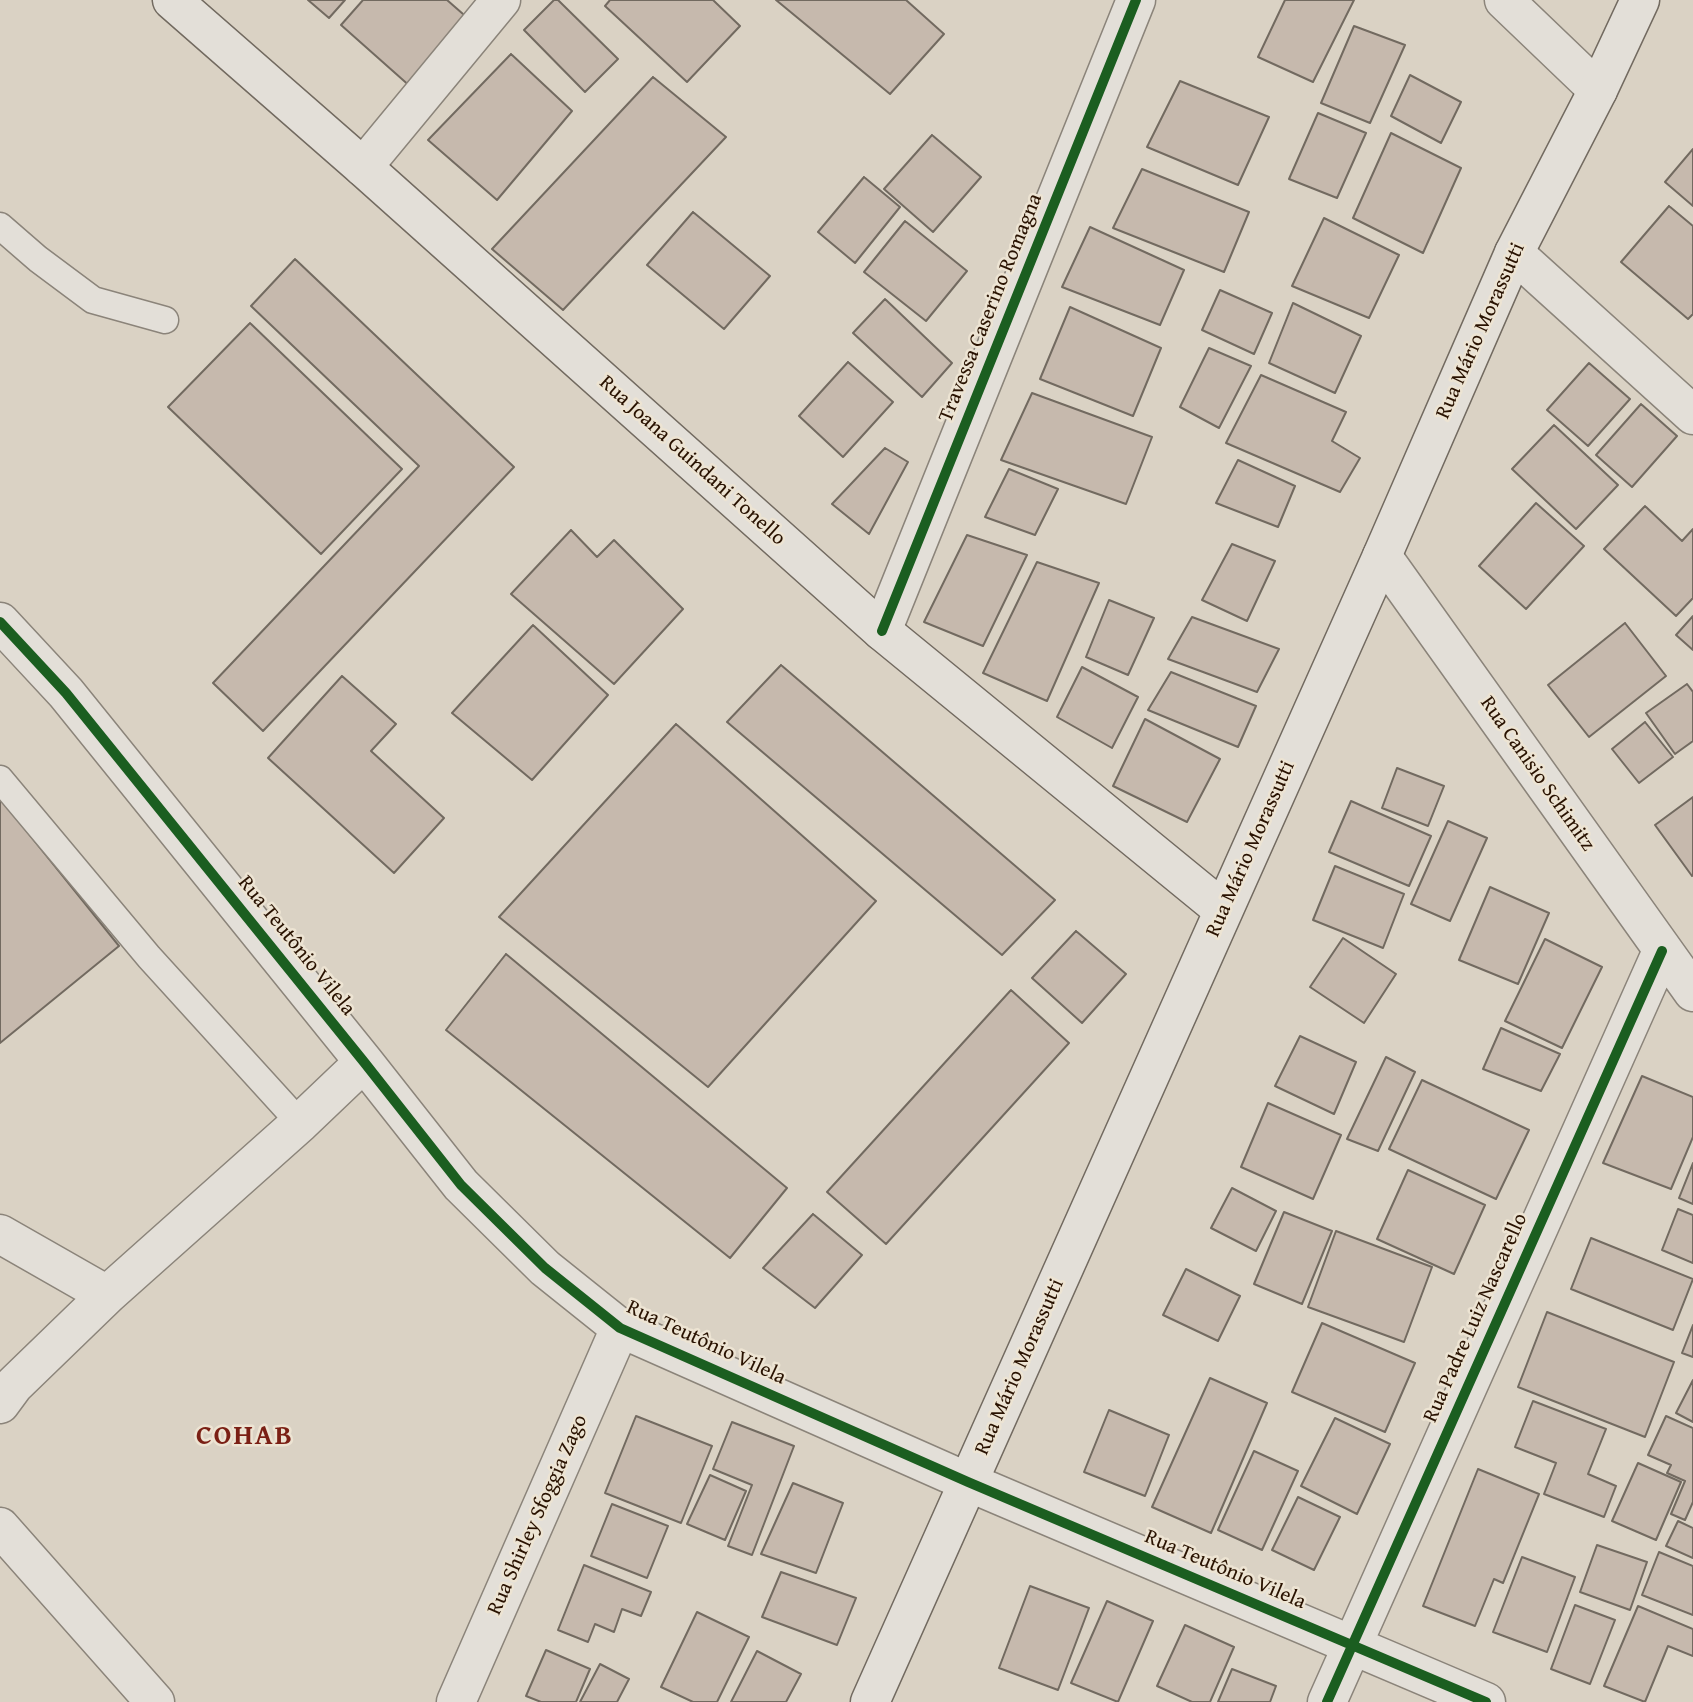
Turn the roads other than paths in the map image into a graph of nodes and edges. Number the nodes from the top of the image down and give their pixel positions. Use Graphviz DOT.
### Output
graph roads {
  1 [pos="172,0"];
  2 [pos="501,0"];
  3 [pos="1136,0"];
  4 [pos="1504,0"];
  5 [pos="1640,0"];
  6 [pos="1598,90"];
  7 [pos="363,167"];
  8 [pos="0,226"];
  9 [pos="1514,253"];
  10 [pos="165,320"];
  11 [pos="1693,415"];
  12 [pos="1382,556"];
  13 [pos="0,622"];
  14 [pos="882,631"];
  15 [pos="0,779"];
  16 [pos="1223,910"];
  17 [pos="1662,950"];
  18 [pos="1693,992"];
  19 [pos="364,1062"];
  20 [pos="300,1123"];
  21 [pos="0,1234"];
  22 [pos="107,1295"];
  23 [pos="620,1328"];
  24 [pos="0,1404"];
  25 [pos="968,1482"];
  26 [pos="0,1527"];
  27 [pos="1352,1644"];
  28 [pos="155,1702"];
  29 [pos="456,1702"];
  30 [pos="870,1702"];
  31 [pos="1327,1702"];
  32 [pos="1486,1702"];
  1 -- 7 [label="street, Rua Joana Guindani Tonello"];
  2 -- 7 [label="street"];
  3 -- 14 [label="street, Travessa Caserino Romagna"];
  4 -- 6 [label="street"];
  5 -- 6 [label="street, Rua Mário Morassutti"];
  6 -- 9 [label="street, Rua Mário Morassutti"];
  7 -- 14 [label="street, Rua Joana Guindani Tonello"];
  8 -- 10 [label="lane"];
  9 -- 11 [label="street"];
  9 -- 12 [label="street, Rua Mário Morassutti"];
  12 -- 16 [label="street, Rua Mário Morassutti"];
  12 -- 17 [label="street, Rua Canisio Schimitz"];
  13 -- 19 [label="street, Rua Teutônio Vilela"];
  14 -- 16 [label="street, Rua Joana Guindani Tonello"];
  15 -- 20 [label="lane"];
  16 -- 25 [label="street, Rua Mário Morassutti"];
  17 -- 18 [label="street, Rua Canisio Schimitz"];
  17 -- 27 [label="street, Rua Padre Luiz Nascarello"];
  19 -- 20 [label="street"];
  19 -- 23 [label="street, Rua Teutônio Vilela"];
  20 -- 22 [label="street"];
  21 -- 22 [label="street"];
  22 -- 24 [label="street"];
  23 -- 25 [label="street, Rua Teutônio Vilela"];
  23 -- 29 [label="street, Rua Shirley Sfoggia Zago"];
  25 -- 27 [label="street, Rua Teutônio Vilela"];
  25 -- 30 [label="street, Rua Mário Morassutti"];
  26 -- 28 [label="street"];
  27 -- 31 [label="street, Rua Padre Luiz Nascarello"];
  27 -- 32 [label="street, Rua Teutônio Vilela"];
}
